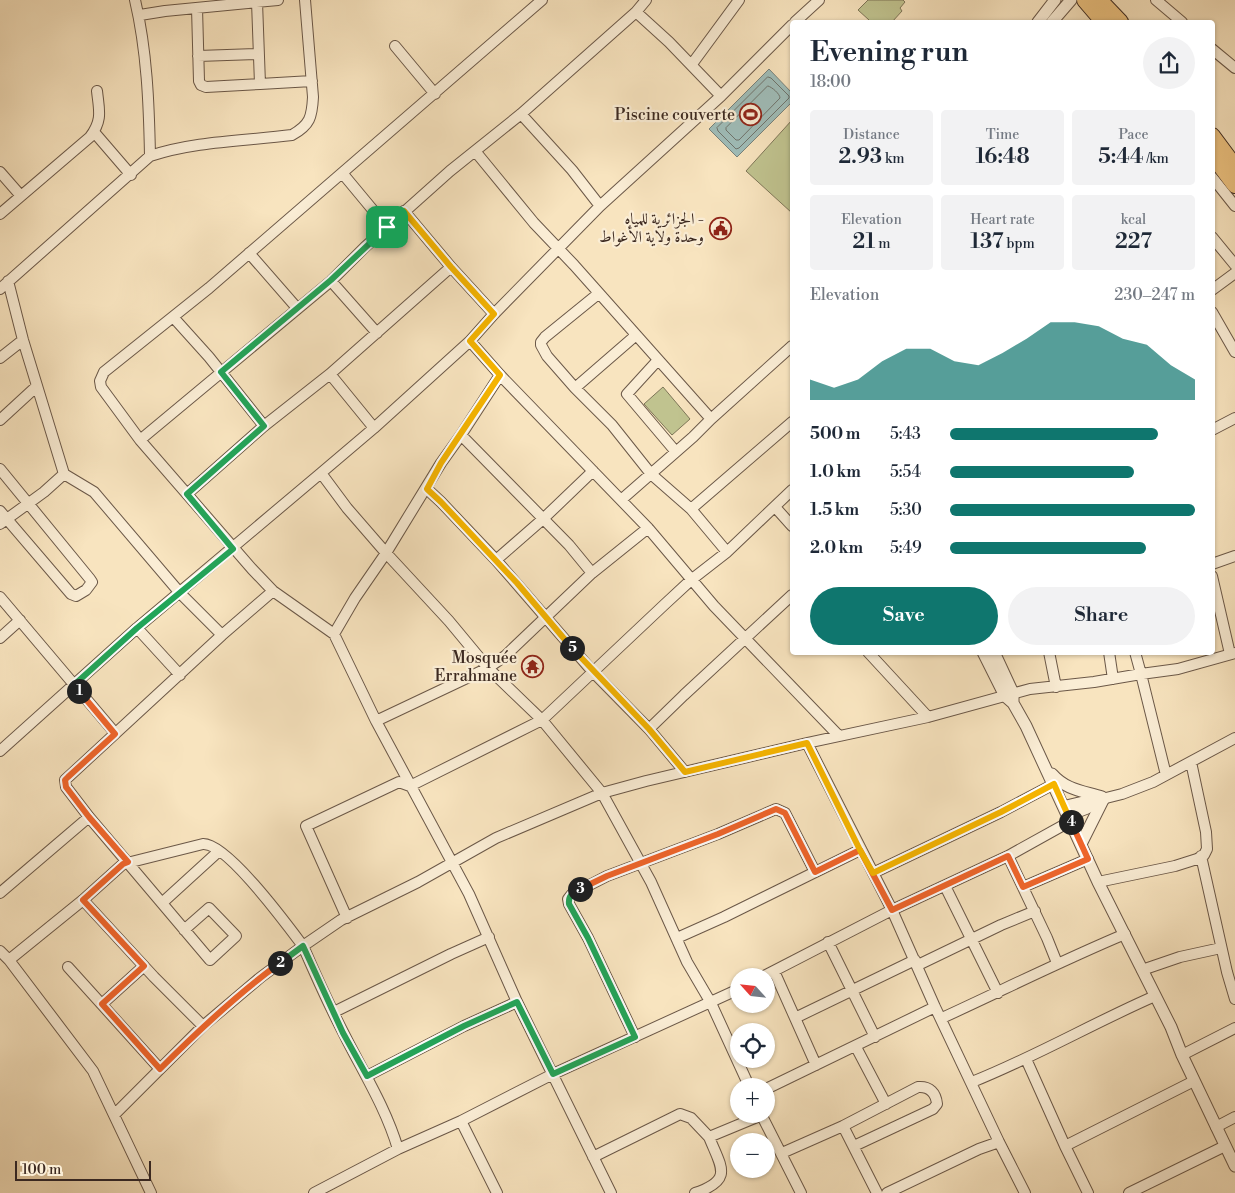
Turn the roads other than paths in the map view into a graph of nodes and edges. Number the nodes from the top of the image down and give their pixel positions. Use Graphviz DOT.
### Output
graph roads {
  1 [pos="135,0"];
  2 [pos="278,0"];
  3 [pos="305,0"];
  4 [pos="542,0"];
  5 [pos="646,0"];
  6 [pos="739,0"];
  7 [pos="818,0"];
  8 [pos="1055,0"];
  9 [pos="1071,0"];
  10 [pos="1085,0"];
  11 [pos="1099,0"];
  12 [pos="1156,0"];
  13 [pos="257,2"];
  14 [pos="197,8"];
  15 [pos="636,12"];
  16 [pos="140,16"];
  17 [pos="797,20"];
  18 [pos="1040,20"];
  19 [pos="1054,20"];
  20 [pos="1103,20"];
  21 [pos="1118,20"];
  22 [pos="1180,20"];
  23 [pos="790,27"];
  24 [pos="395,46"];
  25 [pos="1215,51"];
  26 [pos="258,54"];
  27 [pos="198,56"];
  28 [pos="692,64"];
  29 [pos="1235,68"];
  30 [pos="312,81"];
  31 [pos="260,84"];
  32 [pos="97,91"];
  33 [pos="435,94"];
  34 [pos="721,96"];
  35 [pos="521,114"];
  36 [pos="94,132"];
  37 [pos="1215,140"];
  38 [pos="475,151"];
  39 [pos="150,156"];
  40 [pos="1215,159"];
  41 [pos="1235,168"];
  42 [pos="0,172"];
  43 [pos="131,174"];
  44 [pos="343,174"];
  45 [pos="1215,181"];
  46 [pos="1235,185"];
  47 [pos="21,196"];
  48 [pos="600,206"];
  49 [pos="1235,206"];
  50 [pos="404,211"];
  51 [pos="0,214"];
  52 [pos="387,227"];
  53 [pos="1215,241"];
  54 [pos="557,249"];
  55 [pos="249,253"];
  56 [pos="1235,265"];
  57 [pos="451,267"];
  58 [pos="1235,272"];
  59 [pos="331,280"];
  60 [pos="8,281"];
  61 [pos="1215,288"];
  62 [pos="0,289"];
  63 [pos="598,294"];
  64 [pos="297,308"];
  65 [pos="494,314"];
  66 [pos="173,317"];
  67 [pos="1215,317"];
  68 [pos="377,333"];
  69 [pos="635,336"];
  70 [pos="23,340"];
  71 [pos="470,341"];
  72 [pos="790,348"];
  73 [pos="1235,352"];
  74 [pos="0,358"];
  75 [pos="658,360"];
  76 [pos="221,372"];
  77 [pos="330,374"];
  78 [pos="500,375"];
  79 [pos="37,386"];
  80 [pos="575,388"];
  81 [pos="711,418"];
  82 [pos="1235,418"];
  83 [pos="0,420"];
  84 [pos="790,424"];
  85 [pos="264,426"];
  86 [pos="374,428"];
  87 [pos="1215,428"];
  88 [pos="461,435"];
  89 [pos="140,440"];
  90 [pos="676,452"];
  91 [pos="0,470"];
  92 [pos="593,471"];
  93 [pos="322,473"];
  94 [pos="64,474"];
  95 [pos="651,474"];
  96 [pos="427,489"];
  97 [pos="790,492"];
  98 [pos="187,494"];
  99 [pos="621,500"];
  100 [pos="29,502"];
  101 [pos="775,507"];
  102 [pos="691,509"];
  103 [pos="2,518"];
  104 [pos="543,519"];
  105 [pos="790,524"];
  106 [pos="648,528"];
  107 [pos="233,549"];
  108 [pos="727,552"];
  109 [pos="386,553"];
  110 [pos="1235,556"];
  111 [pos="496,560"];
  112 [pos="1215,563"];
  113 [pos="592,573"];
  114 [pos="691,580"];
  115 [pos="1215,587"];
  116 [pos="273,591"];
  117 [pos="180,593"];
  118 [pos="0,597"];
  119 [pos="790,597"];
  120 [pos="545,617"];
  121 [pos="20,620"];
  122 [pos="137,628"];
  123 [pos="334,634"];
  124 [pos="222,635"];
  125 [pos="0,638"];
  126 [pos="745,638"];
  127 [pos="1233,653"];
  128 [pos="871,655"];
  129 [pos="985,655"];
  130 [pos="995,655"];
  131 [pos="1050,655"];
  132 [pos="1109,655"];
  133 [pos="1136,655"];
  134 [pos="488,668"];
  135 [pos="593,672"];
  136 [pos="1141,674"];
  137 [pos="180,675"];
  138 [pos="1113,679"];
  139 [pos="74,685"];
  140 [pos="1056,687"];
  141 [pos="1011,698"];
  142 [pos="928,717"];
  143 [pos="542,720"];
  144 [pos="376,721"];
  145 [pos="649,729"];
  146 [pos="115,734"];
  147 [pos="839,736"];
  148 [pos="1235,738"];
  149 [pos="807,743"];
  150 [pos="0,751"];
  151 [pos="1041,761"];
  152 [pos="1191,762"];
  153 [pos="685,772"];
  154 [pos="1166,775"];
  155 [pos="1054,784"];
  156 [pos="410,786"];
  157 [pos="602,793"];
  158 [pos="1103,798"];
  159 [pos="1068,814"];
  160 [pos="89,817"];
  161 [pos="1081,844"];
  162 [pos="860,850"];
  163 [pos="219,851"];
  164 [pos="1008,856"];
  165 [pos="1201,856"];
  166 [pos="1088,859"];
  167 [pos="128,862"];
  168 [pos="452,863"];
  169 [pos="641,863"];
  170 [pos="815,872"];
  171 [pos="873,873"];
  172 [pos="1098,882"];
  173 [pos="945,886"];
  174 [pos="1023,887"];
  175 [pos="0,893"];
  176 [pos="83,900"];
  177 [pos="162,903"];
  178 [pos="892,910"];
  179 [pos="1035,911"];
  180 [pos="347,918"];
  181 [pos="184,930"];
  182 [pos="1124,934"];
  183 [pos="489,937"];
  184 [pos="677,938"];
  185 [pos="972,940"];
  186 [pos="828,942"];
  187 [pos="303,946"];
  188 [pos="1221,948"];
  189 [pos="0,952"];
  190 [pos="9,960"];
  191 [pos="916,963"];
  192 [pos="1057,963"];
  193 [pos="68,966"];
  194 [pos="144,966"];
  195 [pos="775,970"];
  196 [pos="1142,970"];
  197 [pos="775,973"];
  198 [pos="854,990"];
  199 [pos="998,993"];
  200 [pos="730,994"];
  201 [pos="1155,996"];
  202 [pos="1235,999"];
  203 [pos="517,1002"];
  204 [pos="711,1003"];
  205 [pos="102,1004"];
  206 [pos="935,1007"];
  207 [pos="334,1012"];
  208 [pos="796,1018"];
  209 [pos="942,1018"];
  210 [pos="203,1026"];
  211 [pos="1235,1028"];
  212 [pos="635,1037"];
  213 [pos="875,1037"];
  214 [pos="856,1047"];
  215 [pos="1182,1055"];
  216 [pos="1026,1059"];
  217 [pos="816,1065"];
  218 [pos="160,1069"];
  219 [pos="553,1074"];
  220 [pos="367,1076"];
  221 [pos="744,1078"];
  222 [pos="1194,1081"];
  223 [pos="972,1082"];
  224 [pos="775,1085"];
  225 [pos="886,1104"];
  226 [pos="114,1115"];
  227 [pos="1235,1117"];
  228 [pos="462,1121"];
  229 [pos="741,1123"];
  230 [pos="767,1123"];
  231 [pos="843,1126"];
  232 [pos="1216,1127"];
  233 [pos="709,1137"];
  234 [pos="999,1142"];
  235 [pos="854,1146"];
  236 [pos="1065,1146"];
  237 [pos="1225,1146"];
  238 [pos="398,1149"];
  239 [pos="782,1153"];
  240 [pos="593,1157"];
  241 [pos="1235,1166"];
  242 [pos="330,1190"];
  243 [pos="151,1193"];
  244 [pos="314,1193"];
  245 [pos="497,1193"];
  246 [pos="611,1193"];
  247 [pos="695,1193"];
  248 [pos="801,1193"];
  249 [pos="877,1193"];
  250 [pos="887,1193"];
  251 [pos="1025,1193"];
  252 [pos="1088,1193"];
  253 [pos="1129,1193"];
  1 -- 16 [label="street"];
  2 -- 13 [label="street"];
  3 -- 30 [label="street"];
  4 -- 33 [label="street"];
  5 -- 15 [label="street"];
  6 -- 28 [label="street"];
  7 -- 17 [label="street"];
  8 -- 18 [label="street"];
  9 -- 19 [label="street"];
  10 -- 20 [label="highway"];
  11 -- 21 [label="highway"];
  12 -- 22 [label="street"];
  13 -- 14 [label="street"];
  13 -- 26 [label="street"];
  14 -- 16 [label="street"];
  14 -- 27 [label="street"];
  15 -- 28 [label="street"];
  15 -- 35 [label="street"];
  16 -- 39 [label="street"];
  23 -- 34 [label="street"];
  24 -- 33 [label="street"];
  25 -- 29 [label="street"];
  26 -- 27 [label="street"];
  26 -- 31 [label="street"];
  27 -- 31 [label="street"];
  28 -- 34 [label="street"];
  30 -- 31 [label="street"];
  30 -- 39 [label="street"];
  32 -- 36 [label="street"];
  33 -- 44 [label="street"];
  34 -- 48 [label="street"];
  35 -- 38 [label="street"];
  35 -- 48 [label="street"];
  36 -- 43 [label="street"];
  36 -- 47 [label="street"];
  37 -- 41 [label="highway"];
  38 -- 50 [label="street"];
  38 -- 54 [label="street"];
  39 -- 43 [label="street"];
  40 -- 46 [label="highway"];
  42 -- 47 [label="street"];
  43 -- 60 [label="street"];
  44 -- 52 [label="street"];
  44 -- 55 [label="street"];
  45 -- 49 [label="street"];
  47 -- 51 [label="street"];
  48 -- 54 [label="street"];
  50 -- 52 [label="street"];
  50 -- 57 [label="street"];
  52 -- 59 [label="street"];
  53 -- 56 [label="street"];
  54 -- 63 [label="street"];
  54 -- 65 [label="street"];
  55 -- 64 [label="street"];
  55 -- 66 [label="street"];
  57 -- 65 [label="street"];
  57 -- 68 [label="street"];
  58 -- 61 [label="street"];
  59 -- 64 [label="street"];
  59 -- 68 [label="street"];
  60 -- 62 [label="street"];
  60 -- 70 [label="street"];
  63 -- 69 [label="street"];
  63 -- 80 [label="street"];
  64 -- 76 [label="street"];
  65 -- 71 [label="street"];
  66 -- 76 [label="street"];
  66 -- 89 [label="street"];
  67 -- 73 [label="street"];
  68 -- 77 [label="street"];
  69 -- 75 [label="street"];
  69 -- 80 [label="street"];
  70 -- 74 [label="street"];
  70 -- 79 [label="street"];
  71 -- 78 [label="street"];
  71 -- 86 [label="street"];
  72 -- 81 [label="street"];
  75 -- 81 [label="street"];
  75 -- 90 [label="street"];
  76 -- 85 [label="street"];
  76 -- 89 [label="street"];
  77 -- 85 [label="street"];
  77 -- 86 [label="street"];
  78 -- 88 [label="street"];
  78 -- 92 [label="street"];
  79 -- 83 [label="street"];
  79 -- 94 [label="street"];
  80 -- 95 [label="street"];
  81 -- 90 [label="street"];
  82 -- 87 [label="street"];
  84 -- 102 [label="street"];
  85 -- 98 [label="street"];
  86 -- 93 [label="street"];
  88 -- 96 [label="street"];
  88 -- 104 [label="street"];
  89 -- 98 [label="street"];
  90 -- 95 [label="street"];
  91 -- 100 [label="street"];
  92 -- 99 [label="street"];
  92 -- 104 [label="street"];
  93 -- 107 [label="street"];
  93 -- 109 [label="street"];
  94 -- 100 [label="street"];
  94 -- 117 [label="street"];
  95 -- 99 [label="street"];
  95 -- 102 [label="street"];
  96 -- 109 [label="street"];
  96 -- 111 [label="street"];
  97 -- 101 [label="street"];
  98 -- 107 [label="street"];
  99 -- 106 [label="street"];
  100 -- 103 [label="street"];
  100 -- 103 [label="street"];
  101 -- 105 [label="street"];
  101 -- 108 [label="street"];
  102 -- 108 [label="street"];
  104 -- 111 [label="street"];
  104 -- 113 [label="street"];
  106 -- 113 [label="street"];
  106 -- 114 [label="street"];
  107 -- 116 [label="street"];
  107 -- 117 [label="street"];
  108 -- 114 [label="street"];
  109 -- 123 [label="street"];
  109 -- 134 [label="street"];
  110 -- 112 [label="street"];
  111 -- 120 [label="street"];
  113 -- 120 [label="street"];
  114 -- 126 [label="street"];
  114 -- 135 [label="street"];
  115 -- 127 [label="street"];
  116 -- 123 [label="street"];
  116 -- 124 [label="street"];
  117 -- 122 [label="street"];
  117 -- 124 [label="street"];
  118 -- 121 [label="street"];
  119 -- 126 [label="street"];
  120 -- 134 [label="street"];
  120 -- 135 [label="street"];
  121 -- 125 [label="street"];
  121 -- 139 [label="street"];
  122 -- 137 [label="street"];
  122 -- 139 [label="street"];
  123 -- 144 [label="street"];
  124 -- 137 [label="street"];
  126 -- 145 [label="street"];
  126 -- 147 [label="street"];
  127 -- 136 [label="street"];
  128 -- 142 [label="street"];
  129 -- 141 [label="street"];
  130 -- 141 [label="street"];
  131 -- 140 [label="street"];
  132 -- 138 [label="street"];
  133 -- 136 [label="street"];
  134 -- 143 [label="street"];
  134 -- 144 [label="street"];
  135 -- 143 [label="street"];
  135 -- 145 [label="street"];
  136 -- 138 [label="street"];
  136 -- 154 [label="street"];
  137 -- 146 [label="street"];
  138 -- 140 [label="street"];
  139 -- 146 [label="street"];
  139 -- 150 [label="street"];
  140 -- 141 [label="street"];
  141 -- 142 [label="street"];
  141 -- 151 [label="street"];
  142 -- 147 [label="street"];
  143 -- 156 [label="street"];
  143 -- 157 [label="street"];
  144 -- 156 [label="street"];
  145 -- 153 [label="street"];
  146 -- 160 [label="street"];
  147 -- 149 [label="street"];
  148 -- 152 [label="street"];
  149 -- 153 [label="street"];
  149 -- 162 [label="street"];
  151 -- 155 [label="street"];
  151 -- 158 [label="street"];
  152 -- 154 [label="street"];
  152 -- 165 [label="street"];
  153 -- 157 [label="street"];
  154 -- 158 [label="street"];
  155 -- 159 [label="street"];
  155 -- 171 [label="street"];
  156 -- 168 [label="street"];
  156 -- 180 [label="street"];
  157 -- 168 [label="street"];
  157 -- 169 [label="street"];
  158 -- 159 [label="street"];
  158 -- 161 [label="street"];
  159 -- 161 [label="street"];
  159 -- 164 [label="street"];
  160 -- 167 [label="street"];
  160 -- 175 [label="street"];
  161 -- 166 [label="street"];
  162 -- 170 [label="street"];
  162 -- 171 [label="street"];
  163 -- 167 [label="street"];
  163 -- 177 [label="street"];
  163 -- 187 [label="street"];
  164 -- 173 [label="street"];
  164 -- 174 [label="street"];
  165 -- 172 [label="street"];
  165 -- 188 [label="street"];
  166 -- 172 [label="street"];
  166 -- 174 [label="street"];
  167 -- 176 [label="street"];
  167 -- 177 [label="street"];
  168 -- 180 [label="street"];
  168 -- 183 [label="street"];
  169 -- 170 [label="street"];
  169 -- 184 [label="street"];
  169 -- 212 [label="street"];
  170 -- 184 [label="street"];
  171 -- 178 [label="street"];
  172 -- 182 [label="street"];
  173 -- 178 [label="street"];
  173 -- 185 [label="street"];
  174 -- 179 [label="street"];
  176 -- 190 [label="street"];
  176 -- 194 [label="street"];
  177 -- 181 [label="street"];
  178 -- 186 [label="street"];
  178 -- 191 [label="street"];
  179 -- 185 [label="street"];
  179 -- 192 [label="street"];
  180 -- 187 [label="street"];
  181 -- 181 [label="street"];
  182 -- 192 [label="street"];
  182 -- 196 [label="street"];
  183 -- 203 [label="street"];
  183 -- 207 [label="street"];
  184 -- 204 [label="street"];
  185 -- 191 [label="street"];
  185 -- 199 [label="street"];
  186 -- 195 [label="street"];
  186 -- 198 [label="street"];
  187 -- 207 [label="street"];
  187 -- 210 [label="street"];
  188 -- 196 [label="street"];
  188 -- 202 [label="street"];
  189 -- 190 [label="street"];
  190 -- 226 [label="street"];
  191 -- 198 [label="street"];
  191 -- 206 [label="street"];
  192 -- 199 [label="street"];
  193 -- 205 [label="street"];
  194 -- 205 [label="street"];
  194 -- 210 [label="street"];
  196 -- 201 [label="street"];
  197 -- 208 [label="street"];
  198 -- 208 [label="street"];
  198 -- 213 [label="street"];
  199 -- 209 [label="street"];
  200 -- 204 [label="street"];
  201 -- 215 [label="street"];
  201 -- 216 [label="street"];
  203 -- 219 [label="street"];
  203 -- 220 [label="street"];
  204 -- 212 [label="street"];
  204 -- 221 [label="street"];
  205 -- 218 [label="street"];
  206 -- 209 [label="street"];
  206 -- 213 [label="street"];
  207 -- 220 [label="street"];
  208 -- 217 [label="street"];
  209 -- 223 [label="street"];
  210 -- 218 [label="street"];
  211 -- 215 [label="street"];
  212 -- 219 [label="street"];
  213 -- 214 [label="street"];
  214 -- 217 [label="street"];
  214 -- 225 [label="street"];
  215 -- 222 [label="street"];
  216 -- 223 [label="street"];
  216 -- 236 [label="street"];
  217 -- 224 [label="street"];
  218 -- 226 [label="street"];
  219 -- 228 [label="street"];
  219 -- 240 [label="street"];
  220 -- 238 [label="street"];
  222 -- 232 [label="street"];
  222 -- 236 [label="street"];
  223 -- 234 [label="street"];
  225 -- 231 [label="street"];
  225 -- 235 [label="street"];
  226 -- 243 [label="street"];
  227 -- 232 [label="street"];
  228 -- 238 [label="street"];
  228 -- 245 [label="street"];
  229 -- 233 [label="street"];
  230 -- 239 [label="street"];
  231 -- 235 [label="street"];
  231 -- 239 [label="street"];
  232 -- 237 [label="street"];
  233 -- 240 [label="street"];
  233 -- 247 [label="street"];
  234 -- 250 [label="street"];
  234 -- 251 [label="street"];
  235 -- 249 [label="street"];
  236 -- 252 [label="street"];
  237 -- 241 [label="street"];
  237 -- 253 [label="street"];
  238 -- 242 [label="street"];
  239 -- 248 [label="street"];
  240 -- 246 [label="street"];
  242 -- 244 [label="street"];
}
